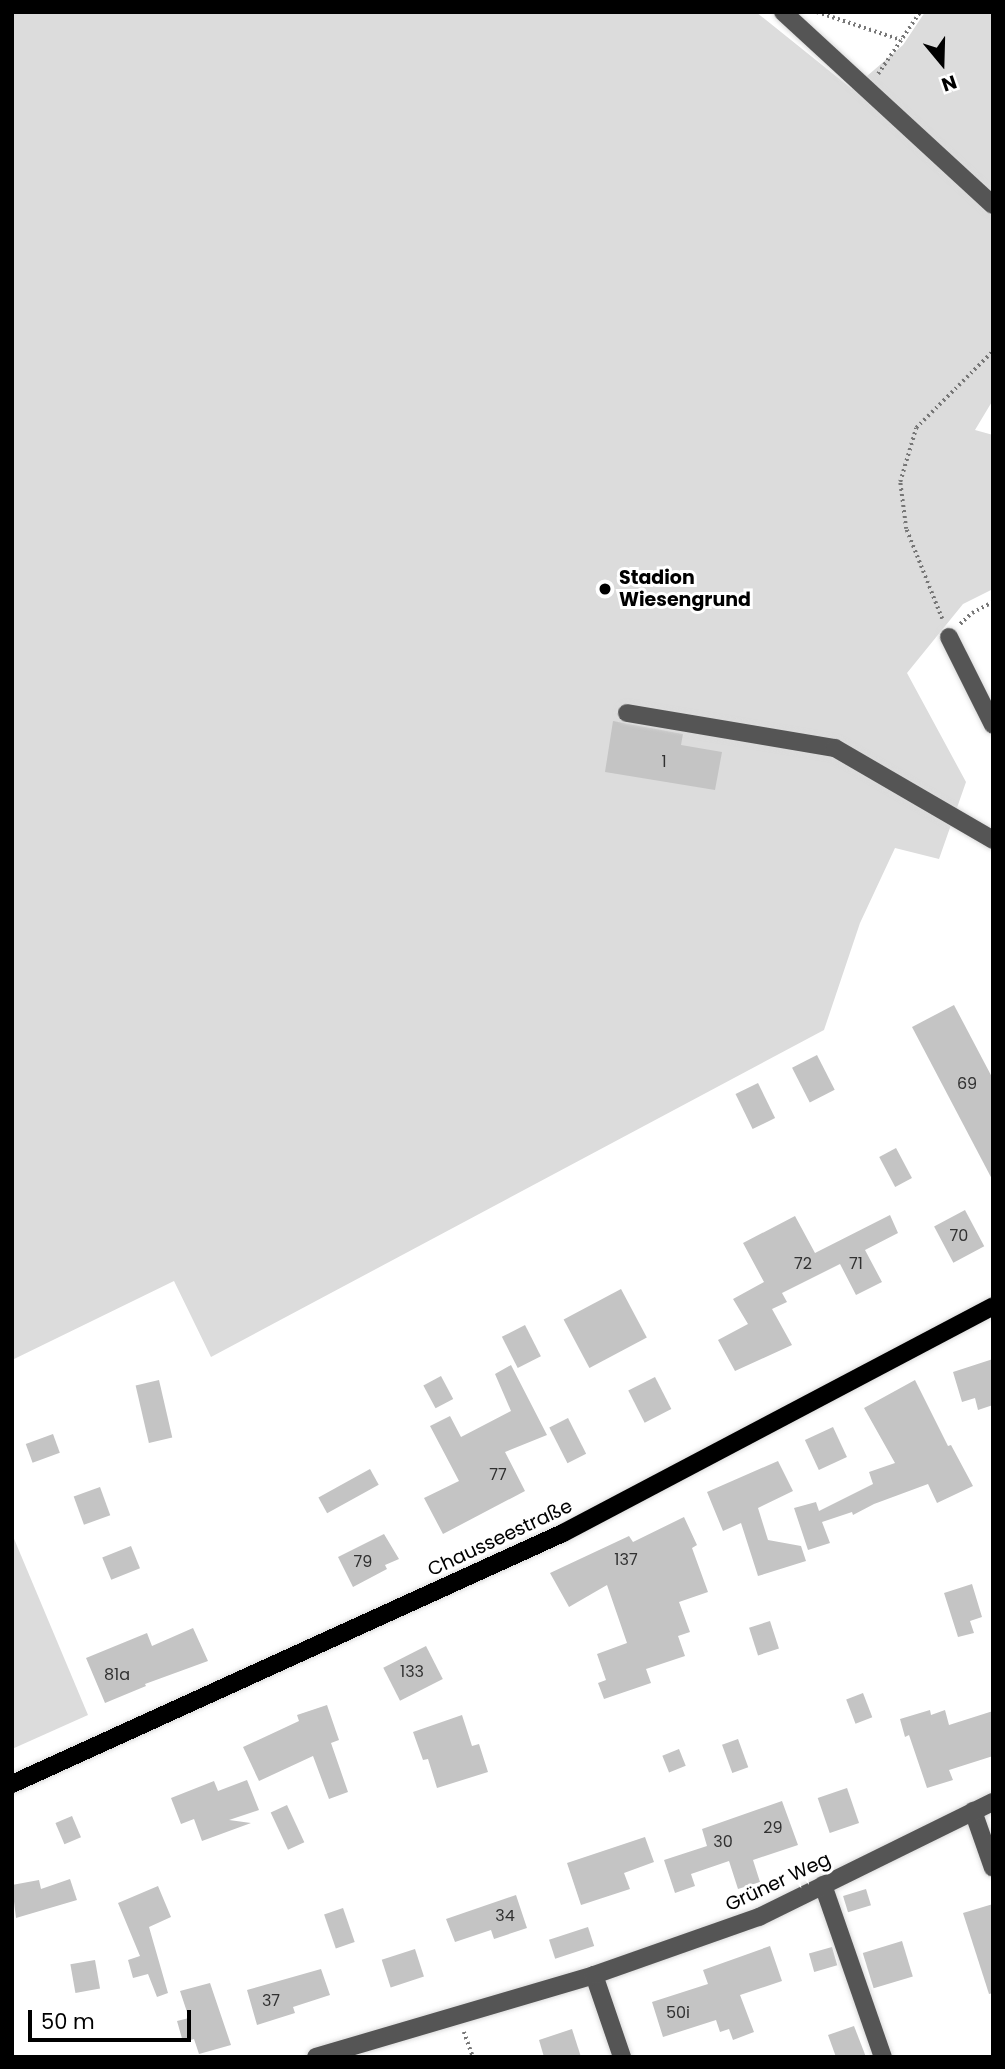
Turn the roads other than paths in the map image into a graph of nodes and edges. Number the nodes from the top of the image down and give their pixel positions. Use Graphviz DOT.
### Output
graph roads {
  1 [pos="783,12"];
  2 [pos="993,205"];
  3 [pos="949,637"];
  4 [pos="627,713"];
  5 [pos="993,725"];
  6 [pos="993,840"];
  7 [pos="993,1306"];
  8 [pos="12,1784"];
  9 [pos="993,1802"];
  10 [pos="973,1811"];
  11 [pos="993,1868"];
  12 [pos="822,1885"];
  13 [pos="594,1975"];
  14 [pos="316,2057"];
  15 [pos="622,2057"];
  16 [pos="883,2057"];
  1 -- 2 [label="street"];
  3 -- 5 [label="street"];
  4 -- 6 [label="street"];
  7 -- 8 [label="main road, Chausseestraße"];
  9 -- 10 [label="street, Grüner Weg"];
  10 -- 11 [label="street"];
  10 -- 12 [label="street, Grüner Weg"];
  12 -- 13 [label="street, Grüner Weg"];
  12 -- 16 [label="street"];
  13 -- 14 [label="street, Grüner Weg"];
  13 -- 15 [label="street"];
}
